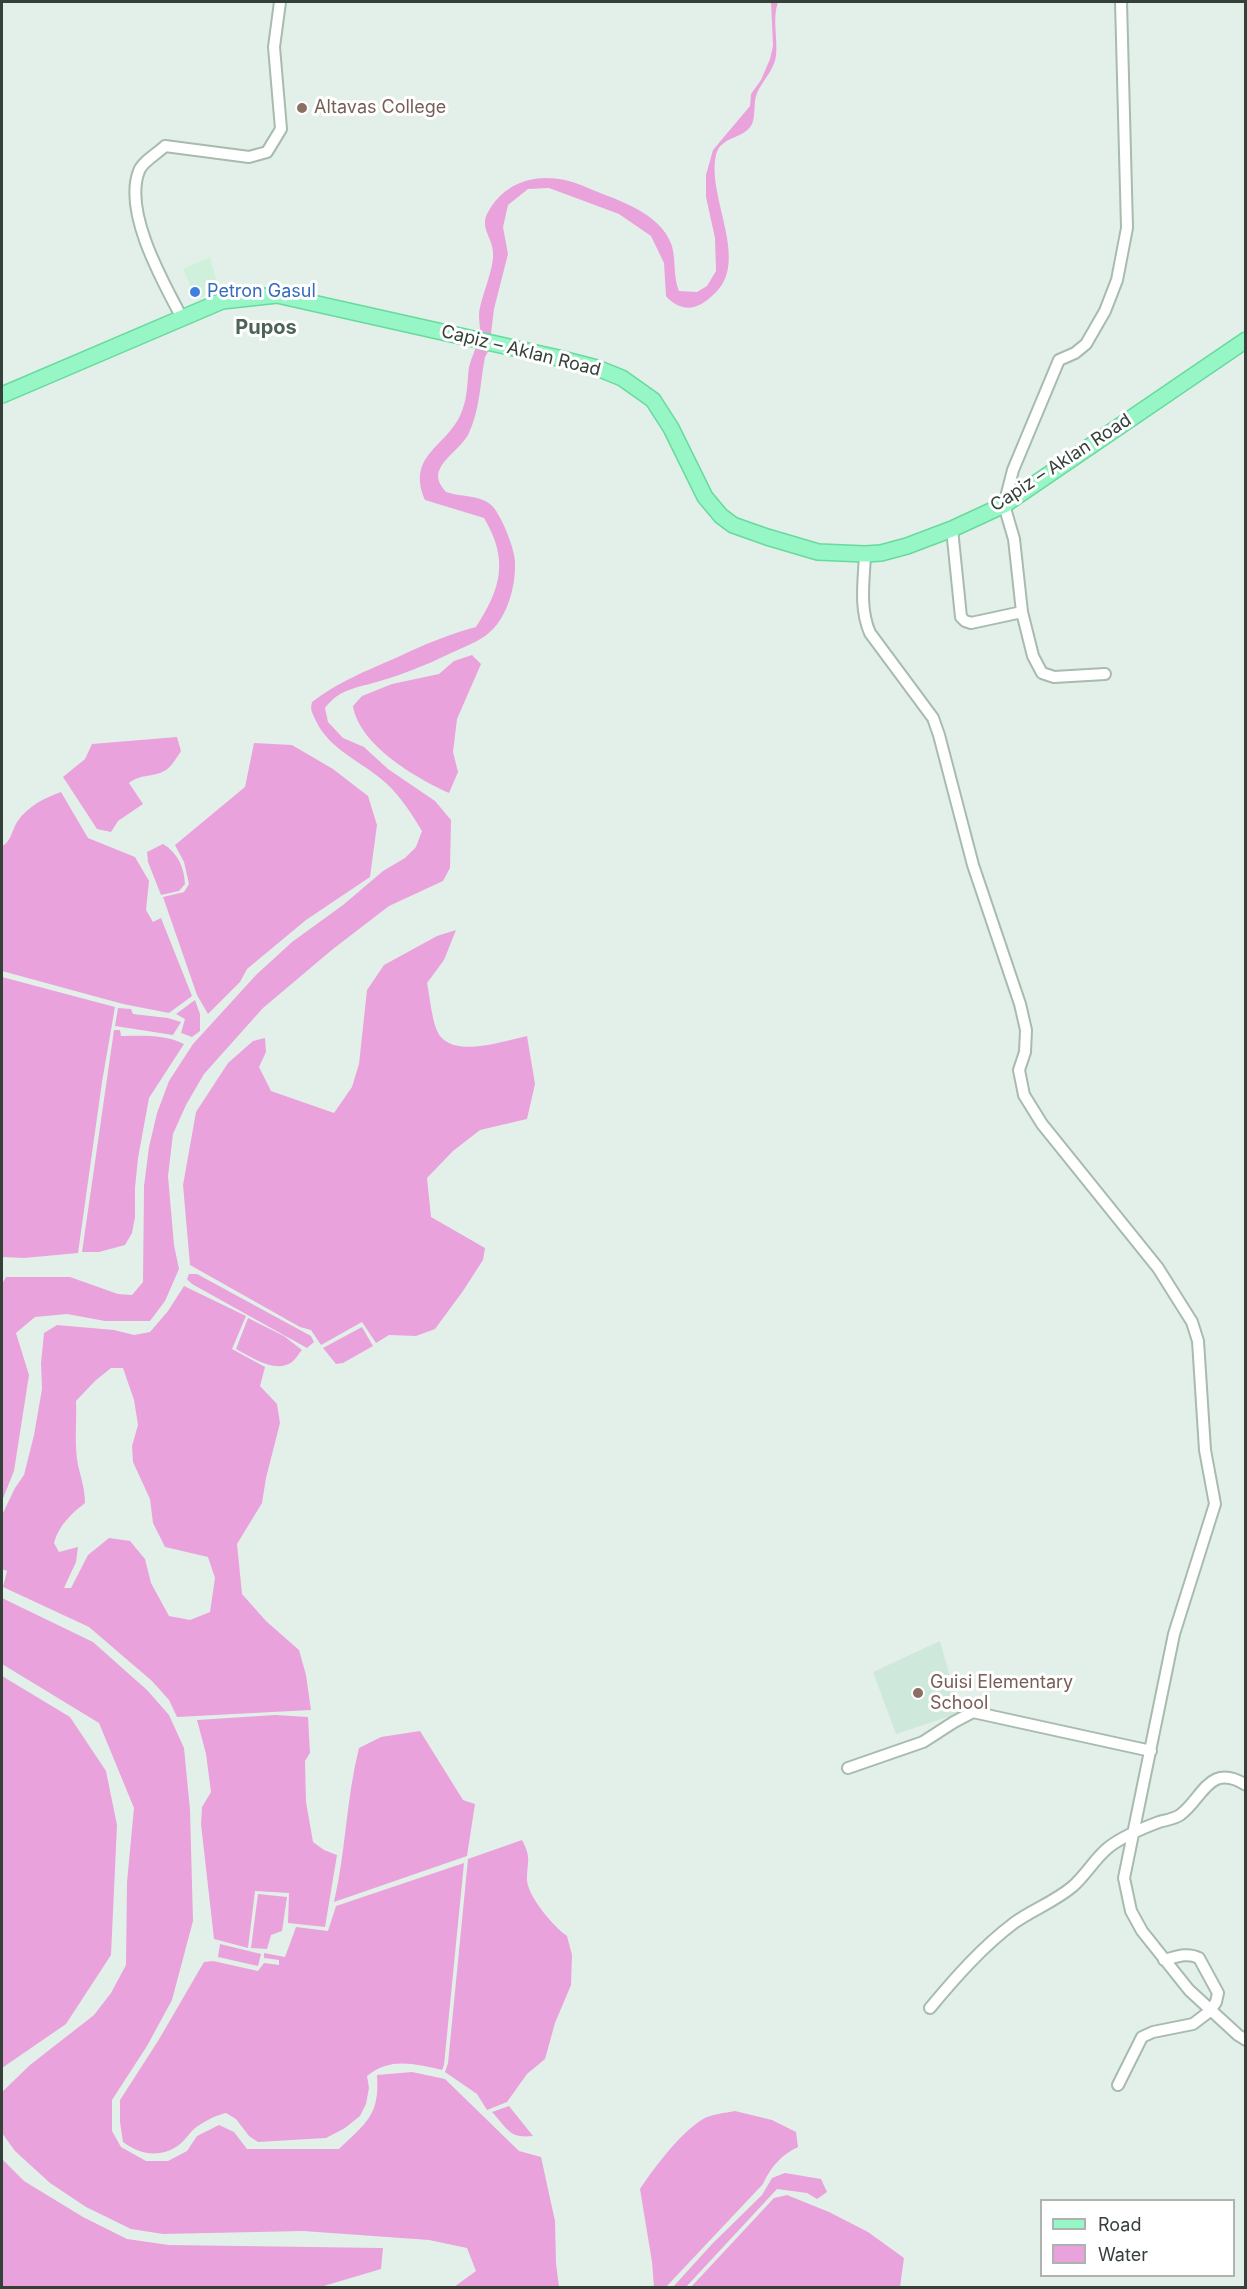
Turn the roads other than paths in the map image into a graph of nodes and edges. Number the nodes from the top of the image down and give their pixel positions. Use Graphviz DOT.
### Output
graph roads {
  1 [pos="280,2"];
  2 [pos="1121,2"];
  3 [pos="182,318"];
  4 [pos="1245,340"];
  5 [pos="2,395"];
  6 [pos="1004,505"];
  7 [pos="952,529"];
  8 [pos="865,554"];
  9 [pos="1022,612"];
  10 [pos="1105,674"];
  11 [pos="1151,1751"];
  12 [pos="848,1768"];
  13 [pos="1245,1785"];
  14 [pos="1132,1835"];
  15 [pos="1164,1960"];
  16 [pos="930,2008"];
  17 [pos="1209,2011"];
  18 [pos="1245,2040"];
  19 [pos="1118,2085"];
  1 -- 3 [label="street"];
  2 -- 6 [label="street"];
  3 -- 5 [label="main road, Capiz – Aklan Road"];
  3 -- 8 [label="main road, Capiz – Aklan Road"];
  4 -- 6 [label="main road, Capiz – Aklan Road"];
  6 -- 7 [label="main road, Capiz – Aklan Road"];
  6 -- 9 [label="street"];
  7 -- 8 [label="main road, Capiz – Aklan Road"];
  7 -- 9 [label="street"];
  8 -- 11 [label="street"];
  9 -- 10 [label="street"];
  11 -- 12 [label="street"];
  11 -- 14 [label="street"];
  13 -- 14 [label="street"];
  14 -- 15 [label="street"];
  14 -- 16 [label="street"];
  15 -- 17 [label="street"];
  15 -- 17 [label="street"];
  17 -- 18 [label="street"];
  17 -- 19 [label="street"];
}
